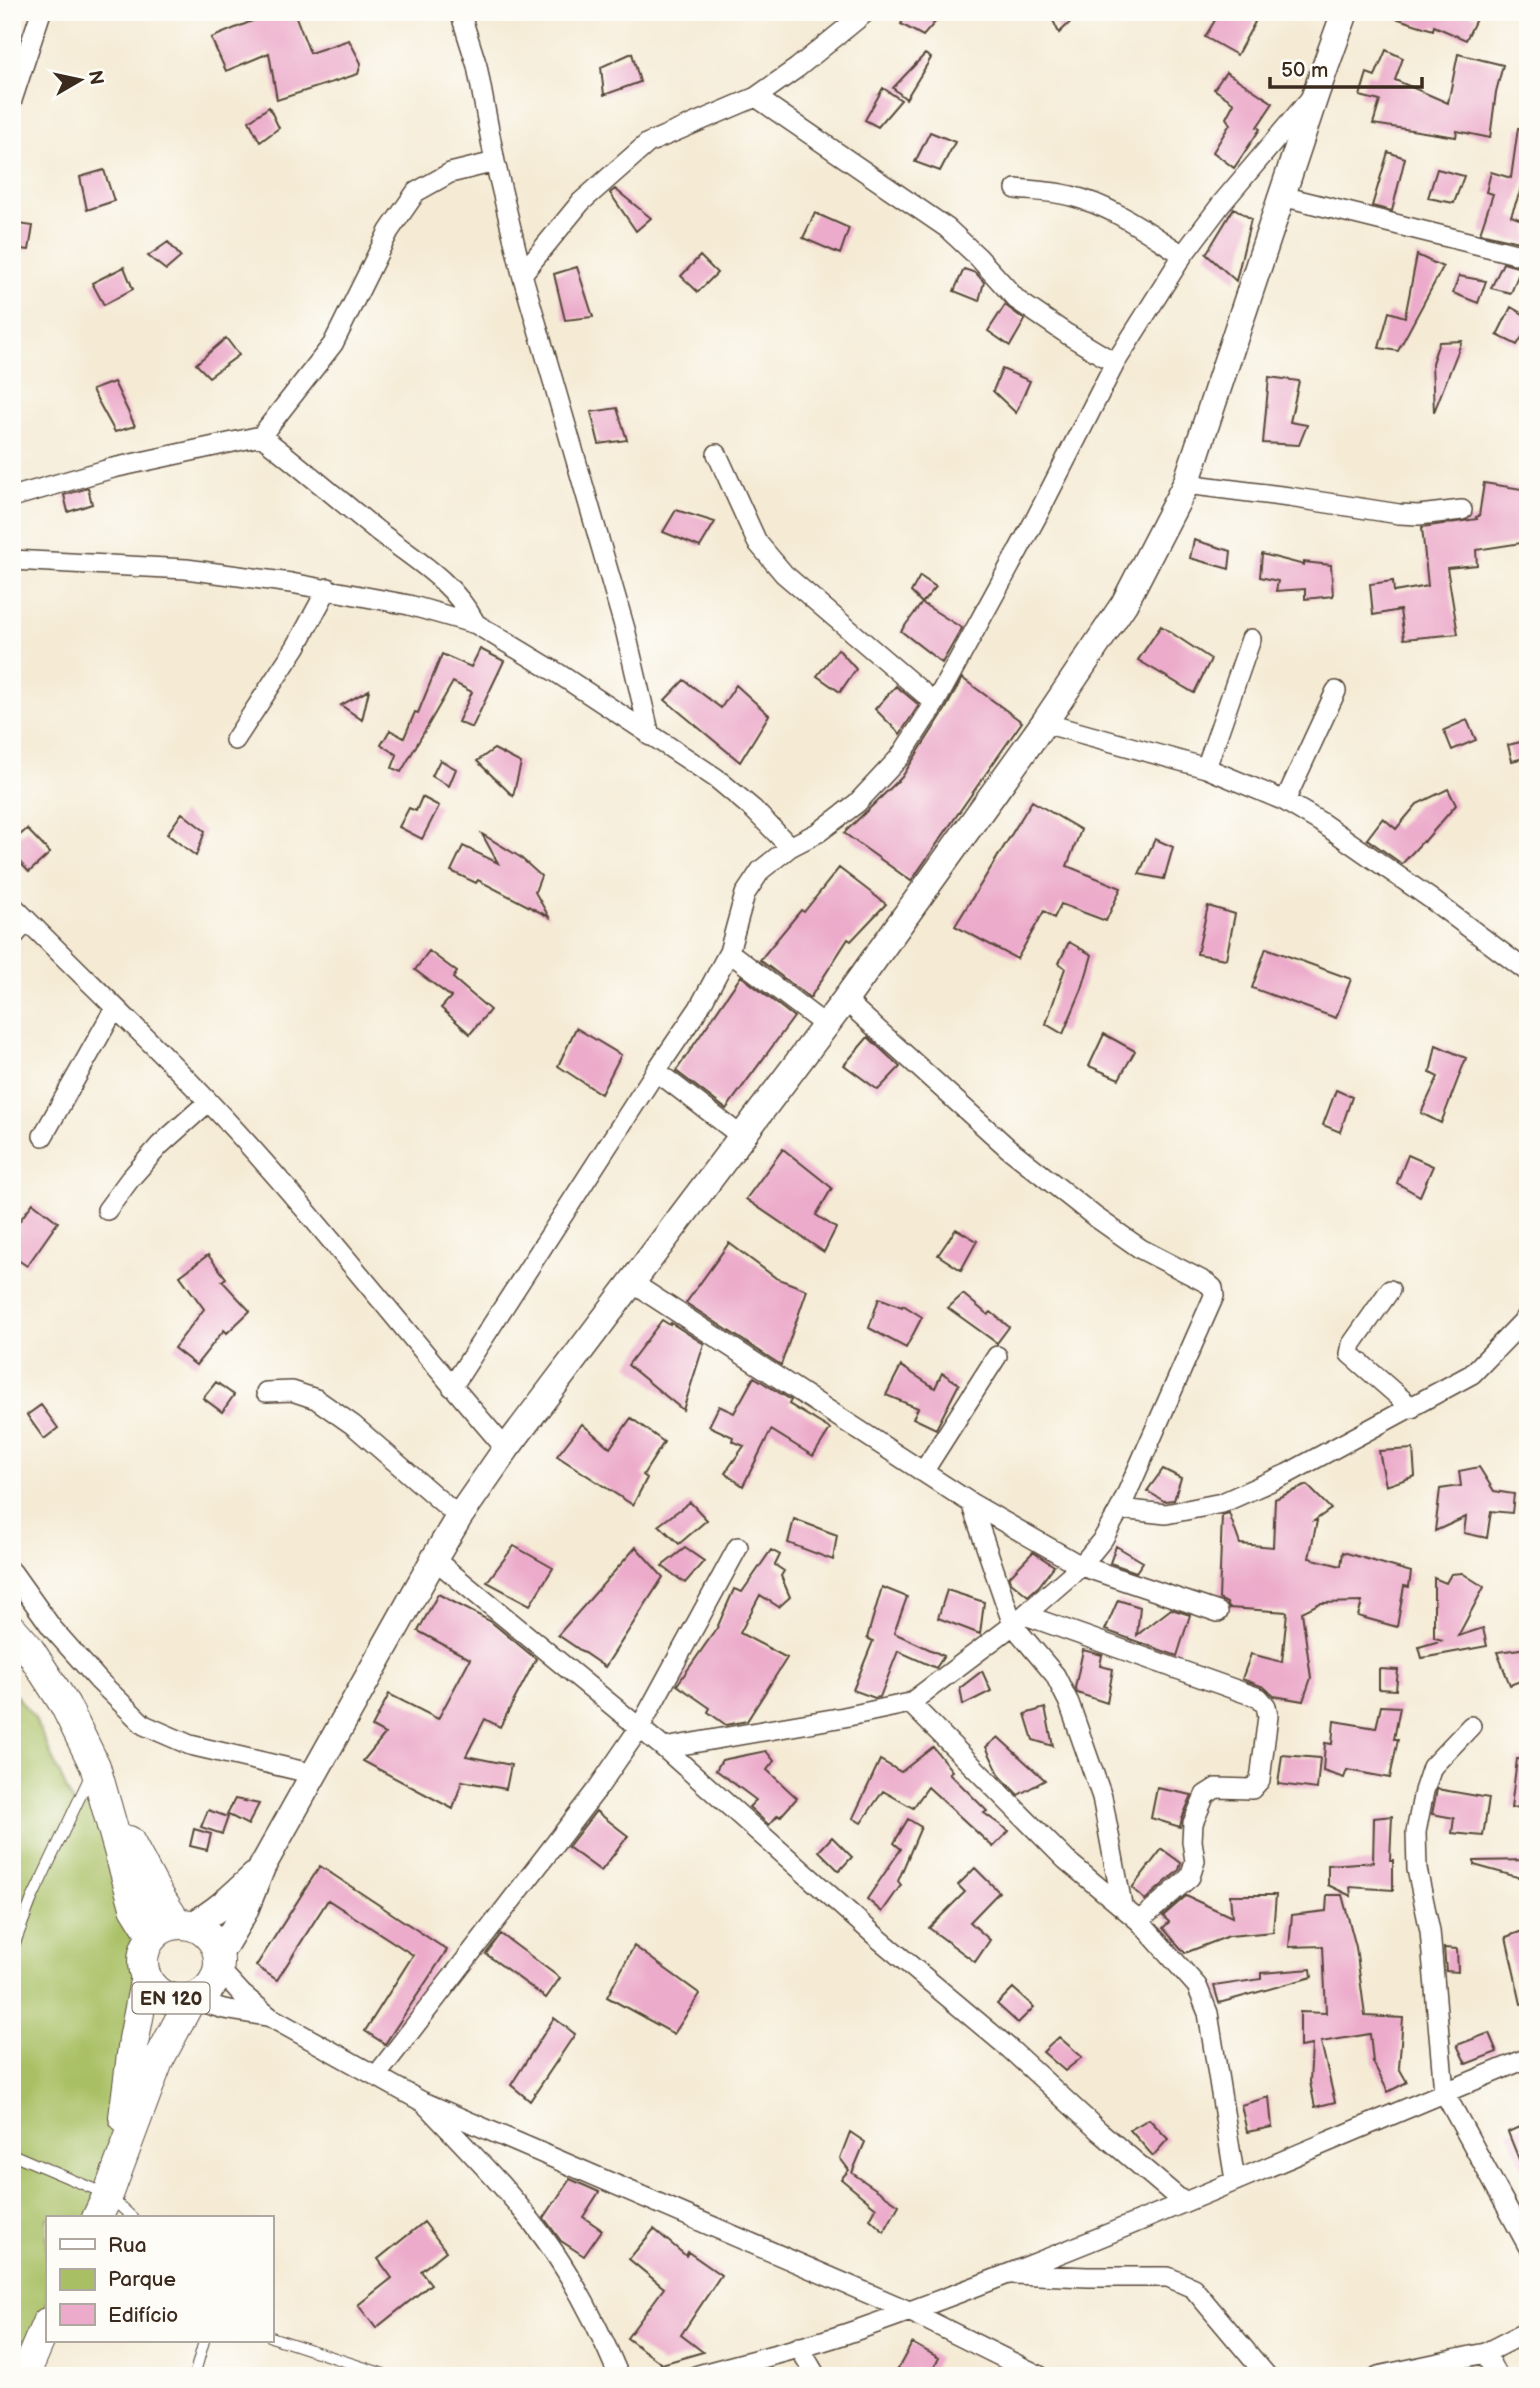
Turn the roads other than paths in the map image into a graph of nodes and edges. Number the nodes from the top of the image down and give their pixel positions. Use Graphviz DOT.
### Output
graph roads {
  1 [pos="41,12"];
  2 [pos="460,12"];
  3 [pos="866,12"];
  4 [pos="1345,12"];
  5 [pos="1317,90"];
  6 [pos="756,96"];
  7 [pos="12,100"];
  8 [pos="495,162"];
  9 [pos="1016,189"];
  10 [pos="1282,196"];
  11 [pos="1183,255"];
  12 [pos="1528,257"];
  13 [pos="522,274"];
  14 [pos="1115,363"];
  15 [pos="261,436"];
  16 [pos="717,453"];
  17 [pos="1186,484"];
  18 [pos="12,497"];
  19 [pos="1462,510"];
  20 [pos="12,560"];
  21 [pos="328,588"];
  22 [pos="476,624"];
  23 [pos="1251,639"];
  24 [pos="1336,691"];
  25 [pos="934,703"];
  26 [pos="1044,723"];
  27 [pos="650,737"];
  28 [pos="235,740"];
  29 [pos="1206,768"];
  30 [pos="1285,801"];
  31 [pos="790,847"];
  32 [pos="12,905"];
  33 [pos="27,920"];
  34 [pos="12,937"];
  35 [pos="729,952"];
  36 [pos="1528,972"];
  37 [pos="845,1000"];
  38 [pos="115,1008"];
  39 [pos="825,1025"];
  40 [pos="656,1071"];
  41 [pos="208,1102"];
  42 [pos="43,1136"];
  43 [pos="741,1136"];
  44 [pos="107,1210"];
  45 [pos="632,1282"];
  46 [pos="1390,1290"];
  47 [pos="1528,1316"];
  48 [pos="997,1356"];
  49 [pos="452,1387"];
  50 [pos="266,1392"];
  51 [pos="1412,1408"];
  52 [pos="506,1449"];
  53 [pos="923,1472"];
  54 [pos="971,1503"];
  55 [pos="1120,1509"];
  56 [pos="459,1517"];
  57 [pos="738,1547"];
  58 [pos="434,1559"];
  59 [pos="1082,1566"];
  60 [pos="12,1572"];
  61 [pos="1218,1612"];
  62 [pos="1019,1620"];
  63 [pos="12,1629"];
  64 [pos="910,1703"];
  65 [pos="1471,1726"];
  66 [pos="640,1727"];
  67 [pos="664,1748"];
  68 [pos="95,1766"];
  69 [pos="314,1774"];
  70 [pos="262,1867"];
  71 [pos="1122,1905"];
  72 [pos="1139,1921"];
  73 [pos="174,1928"];
  74 [pos="12,1951"];
  75 [pos="219,1962"];
  76 [pos="146,1976"];
  77 [pos="191,1999"];
  78 [pos="271,2017"];
  79 [pos="1528,2058"];
  80 [pos="376,2076"];
  81 [pos="1444,2092"];
  82 [pos="421,2101"];
  83 [pos="12,2154"];
  84 [pos="1235,2180"];
  85 [pos="107,2195"];
  86 [pos="1183,2202"];
  87 [pos="131,2216"];
  88 [pos="1528,2246"];
  89 [pos="1005,2274"];
  90 [pos="909,2311"];
  91 [pos="46,2325"];
  92 [pos="1528,2331"];
  93 [pos="273,2338"];
  94 [pos="204,2342"];
  95 [pos="799,2347"];
  96 [pos="1485,2353"];
  97 [pos="24,2376"];
  98 [pos="194,2376"];
  99 [pos="390,2376"];
  100 [pos="619,2376"];
  101 [pos="695,2376"];
  102 [pos="816,2376"];
  103 [pos="1040,2376"];
  104 [pos="1267,2376"];
  105 [pos="1378,2376"];
  106 [pos="1497,2376"];
  1 -- 7 [label="street"];
  2 -- 8 [label="street"];
  3 -- 6 [label="street"];
  4 -- 5 [label="street"];
  5 -- 10 [label="street"];
  5 -- 11 [label="street"];
  6 -- 13 [label="street"];
  6 -- 14 [label="street"];
  8 -- 13 [label="street"];
  8 -- 15 [label="street"];
  9 -- 11 [label="street"];
  10 -- 12 [label="street"];
  10 -- 17 [label="street"];
  11 -- 14 [label="street"];
  13 -- 27 [label="street"];
  14 -- 25 [label="street"];
  15 -- 18 [label="street"];
  15 -- 22 [label="street"];
  16 -- 25 [label="street"];
  17 -- 19 [label="street"];
  17 -- 26 [label="street"];
  20 -- 21 [label="street"];
  21 -- 22 [label="street"];
  21 -- 28 [label="street"];
  22 -- 27 [label="street"];
  23 -- 29 [label="street"];
  24 -- 30 [label="street"];
  25 -- 31 [label="street"];
  26 -- 29 [label="street"];
  26 -- 37 [label="street"];
  27 -- 31 [label="street"];
  29 -- 30 [label="street"];
  30 -- 36 [label="street"];
  31 -- 35 [label="street"];
  32 -- 33 [label="street"];
  33 -- 34 [label="street"];
  33 -- 38 [label="street"];
  35 -- 39 [label="street"];
  35 -- 40 [label="street"];
  37 -- 39 [label="street"];
  37 -- 55 [label="street"];
  38 -- 41 [label="street"];
  38 -- 42 [label="street"];
  39 -- 43 [label="street"];
  40 -- 43 [label="street"];
  40 -- 49 [label="street"];
  41 -- 44 [label="street"];
  41 -- 49 [label="street"];
  43 -- 45 [label="street"];
  45 -- 52 [label="street"];
  45 -- 53 [label="street"];
  46 -- 51 [label="street"];
  47 -- 51 [label="street"];
  48 -- 53 [label="street"];
  49 -- 52 [label="street"];
  50 -- 56 [label="street"];
  51 -- 55 [label="street"];
  52 -- 56 [label="street"];
  53 -- 54 [label="street"];
  54 -- 59 [label="street"];
  54 -- 62 [label="street"];
  55 -- 59 [label="street"];
  56 -- 58 [label="street"];
  57 -- 66 [label="street"];
  58 -- 66 [label="street"];
  58 -- 69 [label="street"];
  59 -- 61 [label="street"];
  59 -- 62 [label="street"];
  60 -- 69 [label="street"];
  62 -- 64 [label="street"];
  62 -- 71 [label="street"];
  62 -- 72 [label="street"];
  63 -- 68 [label="main road, EN 120"];
  64 -- 67 [label="street"];
  64 -- 71 [label="street"];
  65 -- 81 [label="street"];
  66 -- 67 [label="street"];
  66 -- 80 [label="street"];
  67 -- 86 [label="street"];
  68 -- 73 [label="main road, EN 120"];
  68 -- 74 [label="lane"];
  69 -- 70 [label="street"];
  70 -- 73 [label="street"];
  70 -- 75 [label="street"];
  71 -- 72 [label="street"];
  72 -- 84 [label="street"];
  73 -- 75 [label="main road, EN 120"];
  73 -- 76 [label="main road, EN 120"];
  75 -- 77 [label="main road, EN 120"];
  75 -- 78 [label="street"];
  76 -- 77 [label="main road, EN 120"];
  76 -- 85 [label="main road, EN 120"];
  77 -- 78 [label="street"];
  77 -- 85 [label="main road, EN 120"];
  78 -- 80 [label="street"];
  79 -- 81 [label="street"];
  80 -- 82 [label="street"];
  81 -- 84 [label="street"];
  81 -- 88 [label="street"];
  82 -- 90 [label="street"];
  82 -- 100 [label="street"];
  83 -- 85 [label="lane"];
  84 -- 86 [label="street"];
  85 -- 87 [label="lane"];
  86 -- 89 [label="street"];
  89 -- 90 [label="street"];
  89 -- 104 [label="street"];
  90 -- 95 [label="street"];
  90 -- 103 [label="street"];
  91 -- 97 [label="main road"];
  92 -- 96 [label="street"];
  93 -- 99 [label="lane"];
  94 -- 98 [label="lane"];
  95 -- 101 [label="street"];
  95 -- 102 [label="street"];
  96 -- 105 [label="street"];
  96 -- 106 [label="street"];
}
